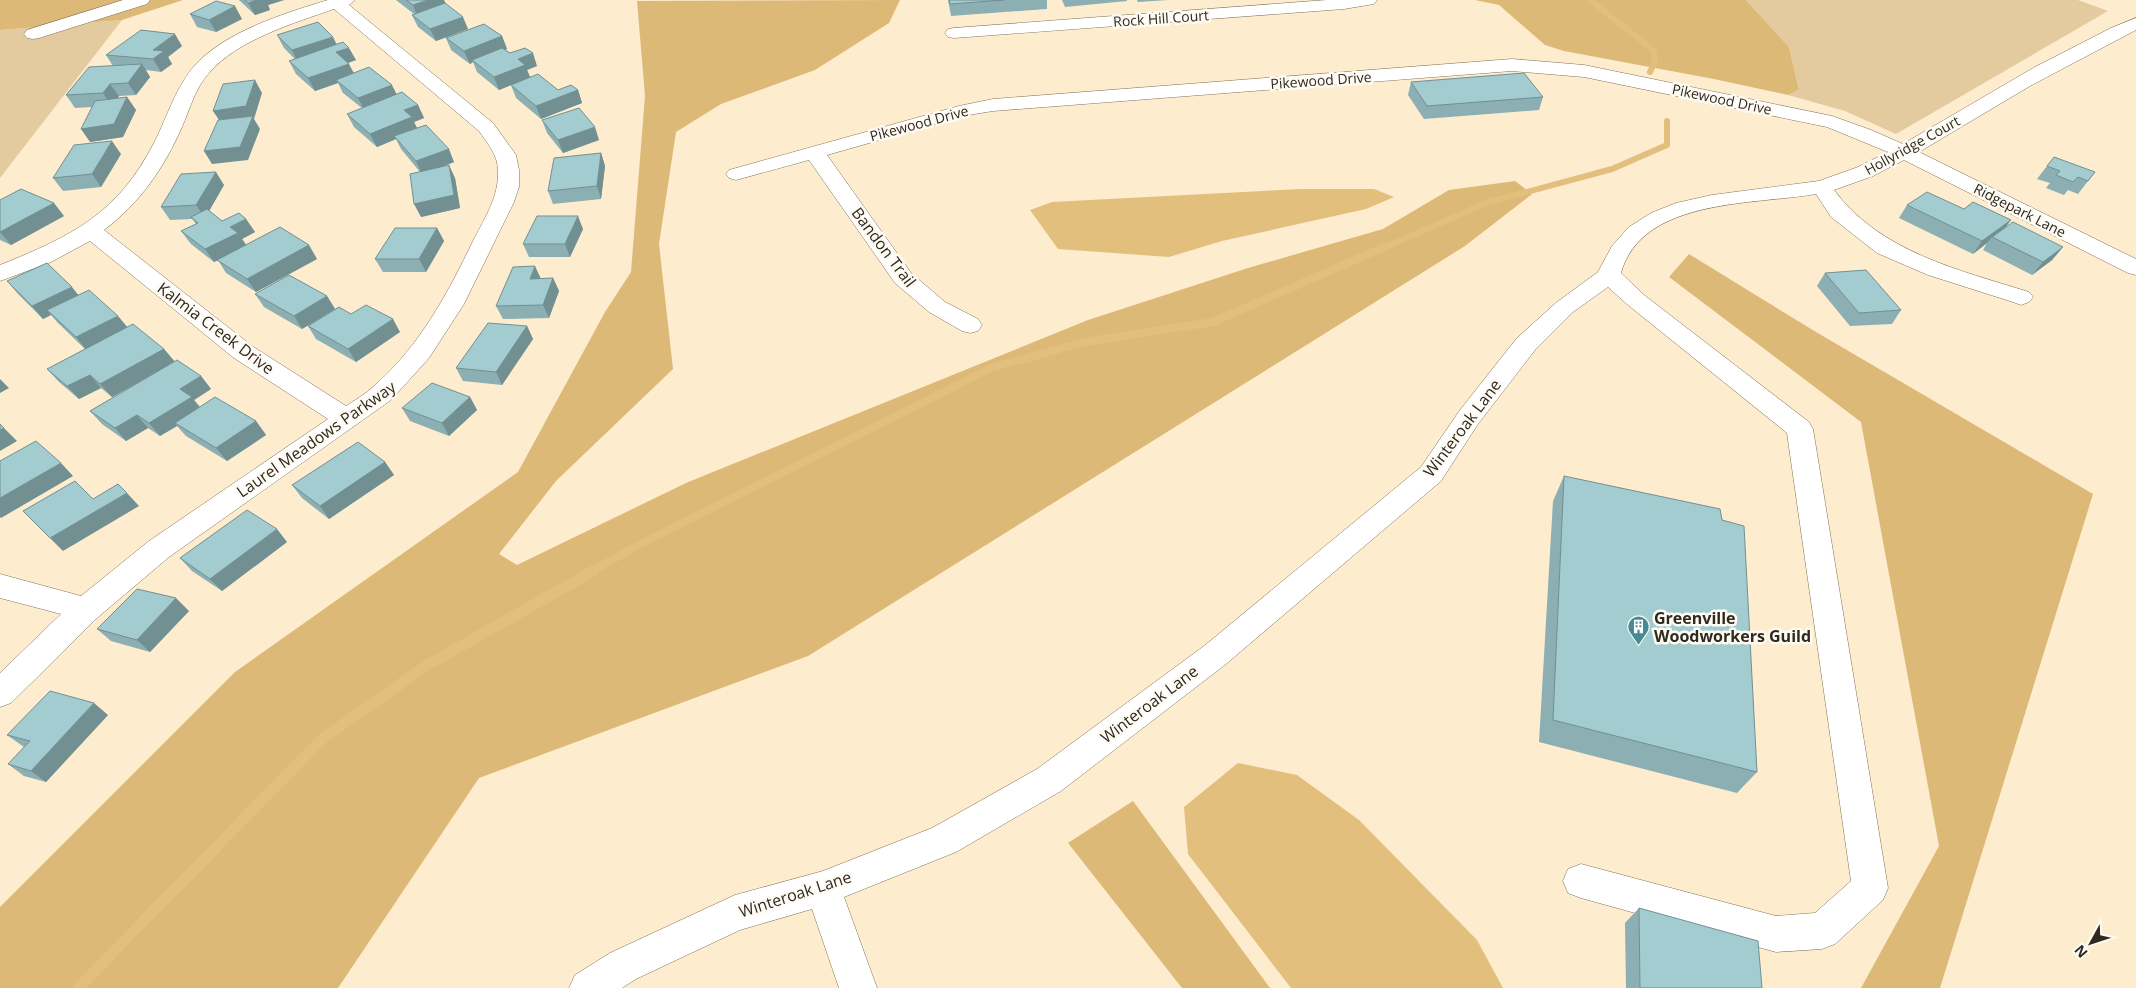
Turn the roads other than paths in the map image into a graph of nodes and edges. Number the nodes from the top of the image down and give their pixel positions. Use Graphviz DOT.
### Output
graph roads {
  1 [pos="141,0"];
  2 [pos="1368,0"];
  3 [pos="341,1"];
  4 [pos="2136,23"];
  5 [pos="954,33"];
  6 [pos="33,34"];
  7 [pos="814,152"];
  8 [pos="1904,152"];
  9 [pos="736,174"];
  10 [pos="1821,187"];
  11 [pos="89,229"];
  12 [pos="2136,268"];
  13 [pos="0,274"];
  14 [pos="1609,275"];
  15 [pos="2021,297"];
  16 [pos="970,325"];
  17 [pos="348,419"];
  18 [pos="0,586"];
  19 [pos="86,609"];
  20 [pos="0,692"];
  21 [pos="1581,881"];
  22 [pos="823,888"];
  23 [pos="588,988"];
  24 [pos="858,988"];
  1 -- 6 [label="street"];
  2 -- 5 [label="street, Rock Hill Court"];
  3 -- 11 [label="street, Laurel Meadows Parkway"];
  3 -- 17 [label="street, Laurel Meadows Parkway"];
  4 -- 8 [label="street, Hollyridge Court"];
  7 -- 8 [label="street, Pikewood Drive"];
  7 -- 9 [label="street, Pikewood Drive"];
  7 -- 16 [label="street, Bandon Trail"];
  8 -- 10 [label="street, Hollyridge Court"];
  8 -- 12 [label="street, Ridgepark Lane"];
  10 -- 14 [label="street, Hollyridge Court"];
  10 -- 15 [label="street"];
  11 -- 13 [label="street, Laurel Meadows Parkway"];
  11 -- 17 [label="street, Kalmia Creek Drive"];
  14 -- 21 [label="street"];
  14 -- 22 [label="street, Winteroak Lane"];
  17 -- 19 [label="street, Laurel Meadows Parkway"];
  18 -- 19 [label="street"];
  19 -- 20 [label="street, Laurel Meadows Parkway"];
  22 -- 23 [label="street, Winteroak Lane"];
  22 -- 24 [label="street"];
}
